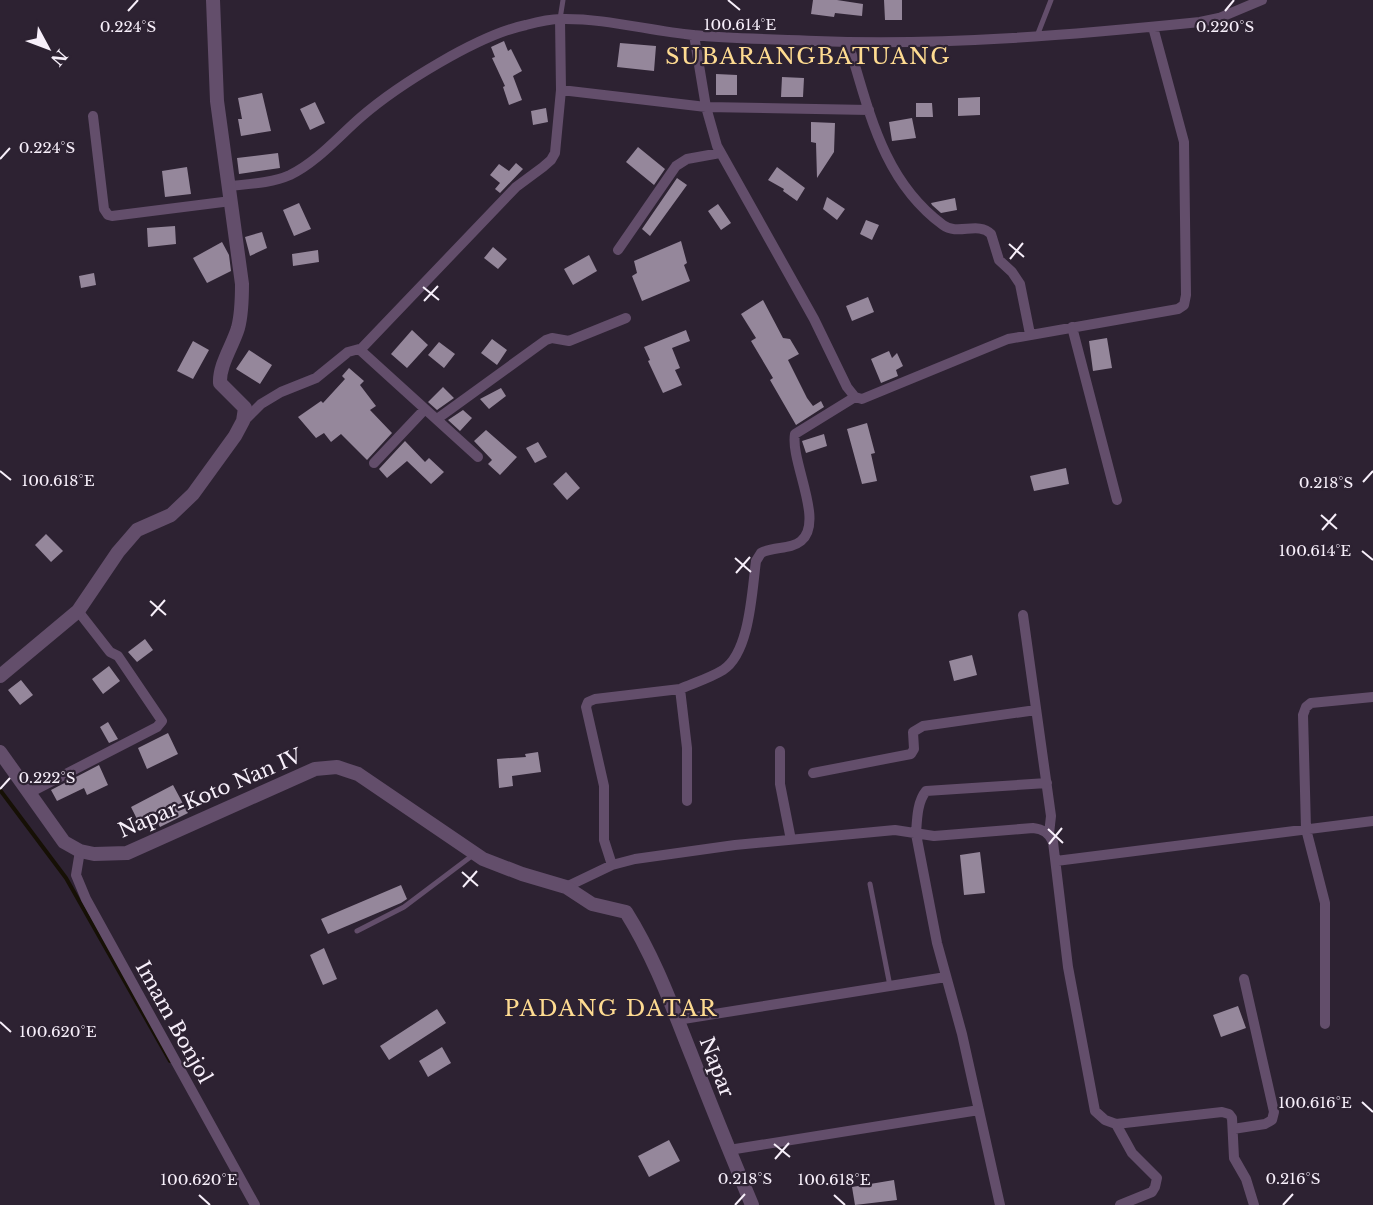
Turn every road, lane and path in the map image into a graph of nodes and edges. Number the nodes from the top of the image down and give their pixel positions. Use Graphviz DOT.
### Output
graph roads {
  1 [pos="213,0"];
  2 [pos="563,0"];
  3 [pos="1051,0"];
  4 [pos="1262,0"];
  5 [pos="560,19"];
  6 [pos="1152,27"];
  7 [pos="694,35"];
  8 [pos="1036,37"];
  9 [pos="848,42"];
  10 [pos="561,90"];
  11 [pos="706,107"];
  12 [pos="869,110"];
  13 [pos="93,116"];
  14 [pos="720,153"];
  15 [pos="230,186"];
  16 [pos="231,201"];
  17 [pos="618,250"];
  18 [pos="626,318"];
  19 [pos="1072,327"];
  20 [pos="1030,334"];
  21 [pos="362,349"];
  22 [pos="855,397"];
  23 [pos="425,409"];
  24 [pos="244,418"];
  25 [pos="437,419"];
  26 [pos="478,457"];
  27 [pos="374,463"];
  28 [pos="1117,500"];
  29 [pos="78,611"];
  30 [pos="1023,615"];
  31 [pos="0,676"];
  32 [pos="680,689"];
  33 [pos="1373,697"];
  34 [pos="1036,710"];
  35 [pos="780,751"];
  36 [pos="1,754"];
  37 [pos="813,773"];
  38 [pos="1047,783"];
  39 [pos="29,792"];
  40 [pos="687,801"];
  41 [pos="1373,821"];
  42 [pos="1306,829"];
  43 [pos="916,834"];
  44 [pos="1049,834"];
  45 [pos="791,840"];
  46 [pos="80,851"];
  47 [pos="474,854"];
  48 [pos="1056,861"];
  49 [pos="612,865"];
  50 [pos="870,884"];
  51 [pos="566,887"];
  52 [pos="592,904"];
  53 [pos="357,931"];
  54 [pos="946,976"];
  55 [pos="1244,979"];
  56 [pos="890,986"];
  57 [pos="677,1020"];
  58 [pos="1326,1023"];
  59 [pos="979,1110"];
  60 [pos="1116,1124"];
  61 [pos="1233,1129"];
  62 [pos="729,1150"];
  63 [pos="255,1205"];
  64 [pos="752,1205"];
  65 [pos="1000,1205"];
  66 [pos="1120,1205"];
  67 [pos="1254,1205"];
  1 -- 15 [label="street"];
  2 -- 5 [label="lane"];
  3 -- 8 [label="lane"];
  4 -- 6 [label="street"];
  5 -- 7 [label="street"];
  5 -- 10 [label="street"];
  5 -- 15 [label="street"];
  6 -- 8 [label="street"];
  6 -- 19 [label="street"];
  7 -- 9 [label="street"];
  7 -- 11 [label="street"];
  8 -- 9 [label="street"];
  9 -- 12 [label="street"];
  10 -- 11 [label="street"];
  10 -- 21 [label="street"];
  11 -- 12 [label="street"];
  11 -- 14 [label="street"];
  12 -- 20 [label="street"];
  13 -- 16 [label="street"];
  14 -- 17 [label="street"];
  14 -- 22 [label="street"];
  15 -- 16 [label="street"];
  16 -- 24 [label="street"];
  18 -- 25 [label="street"];
  19 -- 20 [label="street"];
  19 -- 28 [label="street"];
  20 -- 22 [label="street"];
  21 -- 23 [label="street"];
  21 -- 24 [label="street"];
  22 -- 32 [label="street"];
  23 -- 25 [label="street"];
  23 -- 27 [label="street"];
  24 -- 29 [label="street"];
  25 -- 26 [label="street"];
  29 -- 31 [label="street"];
  29 -- 39 [label="street"];
  30 -- 34 [label="street"];
  32 -- 40 [label="street"];
  32 -- 49 [label="street"];
  33 -- 42 [label="street"];
  34 -- 37 [label="street"];
  34 -- 38 [label="street"];
  35 -- 45 [label="street"];
  36 -- 39 [label="street"];
  38 -- 43 [label="street"];
  38 -- 44 [label="street"];
  39 -- 46 [label="street"];
  41 -- 42 [label="street"];
  42 -- 48 [label="street"];
  42 -- 58 [label="street"];
  43 -- 44 [label="street"];
  43 -- 45 [label="street"];
  43 -- 54 [label="street"];
  44 -- 48 [label="street"];
  45 -- 49 [label="street"];
  46 -- 47 [label="street, Napar-Koto Nan IV"];
  46 -- 63 [label="street, Imam Bonjol"];
  47 -- 51 [label="street, Napar-Koto Nan IV"];
  47 -- 53 [label="lane"];
  48 -- 60 [label="street"];
  49 -- 51 [label="street"];
  50 -- 56 [label="lane"];
  51 -- 52 [label="street, Napar-Koto Nan IV"];
  52 -- 57 [label="street, Napar"];
  54 -- 56 [label="street"];
  54 -- 59 [label="street"];
  55 -- 61 [label="street"];
  56 -- 57 [label="street"];
  57 -- 62 [label="street, Napar"];
  59 -- 62 [label="street"];
  59 -- 65 [label="street"];
  60 -- 61 [label="street"];
  60 -- 66 [label="street"];
  61 -- 67 [label="street"];
  62 -- 64 [label="street, Napar"];
}
